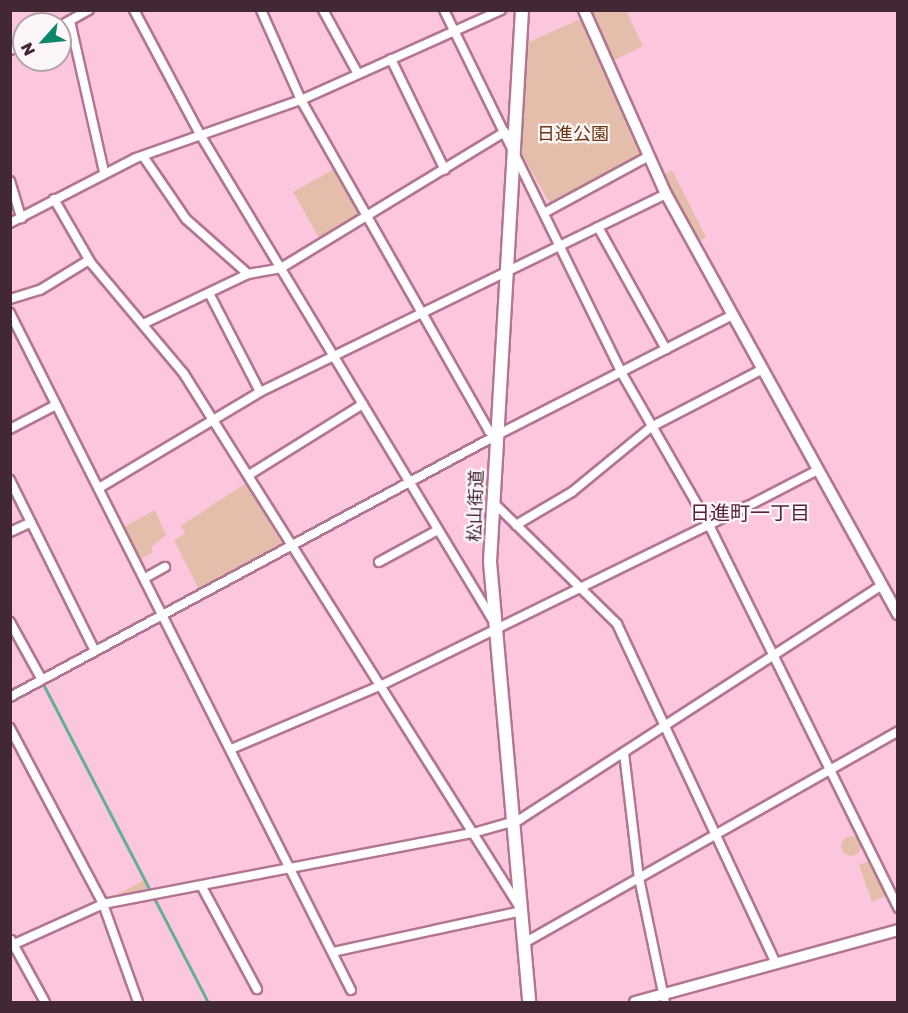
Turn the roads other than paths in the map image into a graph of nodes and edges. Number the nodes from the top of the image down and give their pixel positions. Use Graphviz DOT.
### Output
graph roads {
  1 [pos="89,10"];
  2 [pos="134,10"];
  3 [pos="261,10"];
  4 [pos="323,10"];
  5 [pos="444,10"];
  6 [pos="501,10"];
  7 [pos="522,10"];
  8 [pos="584,10"];
  9 [pos="72,20"];
  10 [pos="72,30"];
  11 [pos="455,30"];
  12 [pos="391,59"];
  13 [pos="358,74"];
  14 [pos="300,100"];
  15 [pos="505,132"];
  16 [pos="201,136"];
  17 [pos="513,149"];
  18 [pos="143,156"];
  19 [pos="649,156"];
  20 [pos="445,170"];
  21 [pos="104,172"];
  22 [pos="10,181"];
  23 [pos="666,194"];
  24 [pos="54,199"];
  25 [pos="544,213"];
  26 [pos="367,217"];
  27 [pos="21,218"];
  28 [pos="10,223"];
  29 [pos="598,226"];
  30 [pos="560,246"];
  31 [pos="89,260"];
  32 [pos="281,268"];
  33 [pos="504,273"];
  34 [pos="248,274"];
  35 [pos="209,292"];
  36 [pos="10,298"];
  37 [pos="10,313"];
  38 [pos="421,314"];
  39 [pos="733,315"];
  40 [pos="142,324"];
  41 [pos="666,350"];
  42 [pos="335,357"];
  43 [pos="763,369"];
  44 [pos="621,372"];
  45 [pos="260,392"];
  46 [pos="363,404"];
  47 [pos="56,405"];
  48 [pos="211,419"];
  49 [pos="651,427"];
  50 [pos="10,429"];
  51 [pos="497,435"];
  52 [pos="818,470"];
  53 [pos="249,475"];
  54 [pos="10,480"];
  55 [pos="410,482"];
  56 [pos="99,488"];
  57 [pos="493,502"];
  58 [pos="31,522"];
  59 [pos="516,525"];
  60 [pos="710,527"];
  61 [pos="438,530"];
  62 [pos="10,532"];
  63 [pos="292,545"];
  64 [pos="379,562"];
  65 [pos="165,567"];
  66 [pos="145,578"];
  67 [pos="882,585"];
  68 [pos="582,590"];
  69 [pos="897,614"];
  70 [pos="163,615"];
  71 [pos="10,622"];
  72 [pos="494,627"];
  73 [pos="95,651"];
  74 [pos="773,653"];
  75 [pos="42,680"];
  76 [pos="382,685"];
  77 [pos="10,697"];
  78 [pos="663,726"];
  79 [pos="10,728"];
  80 [pos="897,731"];
  81 [pos="231,749"];
  82 [pos="624,753"];
  83 [pos="830,770"];
  84 [pos="514,822"];
  85 [pos="473,833"];
  86 [pos="716,834"];
  87 [pos="290,870"];
  88 [pos="639,878"];
  89 [pos="202,886"];
  90 [pos="103,904"];
  91 [pos="897,908"];
  92 [pos="522,911"];
  93 [pos="897,930"];
  94 [pos="11,943"];
  95 [pos="525,943"];
  96 [pos="333,952"];
  97 [pos="776,963"];
  98 [pos="257,989"];
  99 [pos="351,990"];
  100 [pos="664,999"];
  101 [pos="45,1002"];
  102 [pos="138,1002"];
  103 [pos="529,1002"];
  104 [pos="635,1002"];
  1 -- 9 [label="street"];
  2 -- 16 [label="street"];
  3 -- 14 [label="street"];
  4 -- 13 [label="street"];
  5 -- 11 [label="street"];
  6 -- 11 [label="street"];
  7 -- 17 [label="main road, 松山街道"];
  8 -- 19 [label="street"];
  10 -- 21 [label="street"];
  11 -- 12 [label="street"];
  11 -- 15 [label="street"];
  12 -- 13 [label="street"];
  12 -- 20 [label="street"];
  13 -- 14 [label="street"];
  14 -- 16 [label="street"];
  14 -- 26 [label="street"];
  15 -- 17 [label="street"];
  15 -- 20 [label="street"];
  16 -- 18 [label="street"];
  16 -- 32 [label="street"];
  17 -- 25 [label="street"];
  17 -- 33 [label="main road, 松山街道"];
  18 -- 21 [label="street"];
  18 -- 34 [label="street"];
  19 -- 23 [label="street"];
  19 -- 25 [label="street"];
  20 -- 26 [label="street"];
  21 -- 24 [label="street"];
  22 -- 27 [label="street"];
  23 -- 29 [label="street"];
  23 -- 39 [label="street"];
  24 -- 27 [label="street"];
  24 -- 31 [label="street"];
  25 -- 30 [label="street"];
  26 -- 32 [label="street"];
  26 -- 38 [label="street"];
  27 -- 28 [label="street"];
  29 -- 30 [label="street"];
  29 -- 41 [label="street"];
  30 -- 33 [label="street"];
  30 -- 44 [label="street"];
  31 -- 36 [label="street"];
  31 -- 40 [label="street"];
  32 -- 34 [label="street"];
  32 -- 42 [label="street"];
  33 -- 38 [label="street"];
  33 -- 51 [label="main road, 松山街道"];
  34 -- 35 [label="street"];
  35 -- 40 [label="street"];
  35 -- 45 [label="street"];
  37 -- 47 [label="street"];
  38 -- 42 [label="street"];
  38 -- 51 [label="street"];
  39 -- 41 [label="street"];
  39 -- 43 [label="street"];
  40 -- 48 [label="street"];
  41 -- 44 [label="street"];
  42 -- 45 [label="street"];
  42 -- 46 [label="street"];
  43 -- 49 [label="street"];
  43 -- 52 [label="street"];
  44 -- 49 [label="street"];
  44 -- 51 [label="street"];
  45 -- 48 [label="street"];
  46 -- 53 [label="street"];
  46 -- 55 [label="street"];
  47 -- 50 [label="street"];
  47 -- 56 [label="street"];
  48 -- 53 [label="street"];
  48 -- 56 [label="street"];
  49 -- 59 [label="street"];
  49 -- 60 [label="street"];
  51 -- 55 [label="street"];
  51 -- 57 [label="main road, 松山街道"];
  52 -- 60 [label="street"];
  52 -- 67 [label="street"];
  53 -- 63 [label="street"];
  54 -- 58 [label="street"];
  55 -- 61 [label="street"];
  55 -- 63 [label="street"];
  56 -- 66 [label="street"];
  57 -- 59 [label="street"];
  57 -- 72 [label="main road, 松山街道"];
  58 -- 62 [label="street"];
  58 -- 73 [label="street"];
  59 -- 68 [label="street"];
  60 -- 68 [label="street"];
  60 -- 74 [label="street"];
  61 -- 64 [label="street"];
  61 -- 72 [label="street"];
  63 -- 70 [label="street"];
  63 -- 76 [label="street"];
  65 -- 66 [label="street"];
  66 -- 70 [label="street"];
  67 -- 69 [label="street"];
  67 -- 74 [label="street"];
  68 -- 72 [label="street"];
  68 -- 78 [label="street"];
  70 -- 73 [label="street"];
  70 -- 81 [label="street"];
  71 -- 75 [label="street"];
  72 -- 76 [label="street"];
  72 -- 84 [label="main road, 松山街道"];
  73 -- 75 [label="street"];
  74 -- 78 [label="street"];
  74 -- 83 [label="street"];
  75 -- 77 [label="street"];
  76 -- 81 [label="street"];
  76 -- 85 [label="street"];
  78 -- 82 [label="street"];
  78 -- 86 [label="street"];
  79 -- 90 [label="street"];
  80 -- 83 [label="street"];
  81 -- 87 [label="street"];
  82 -- 84 [label="street"];
  82 -- 88 [label="street"];
  83 -- 86 [label="street"];
  83 -- 91 [label="street"];
  84 -- 85 [label="street"];
  84 -- 92 [label="main road, 松山街道"];
  85 -- 87 [label="street"];
  85 -- 92 [label="street"];
  86 -- 88 [label="street"];
  86 -- 97 [label="street"];
  87 -- 89 [label="street"];
  87 -- 96 [label="street"];
  88 -- 95 [label="street"];
  88 -- 100 [label="street"];
  89 -- 90 [label="street"];
  89 -- 98 [label="street"];
  90 -- 94 [label="street"];
  90 -- 102 [label="street"];
  92 -- 95 [label="main road, 松山街道"];
  92 -- 96 [label="street"];
  93 -- 97 [label="street"];
  94 -- 101 [label="street"];
  95 -- 103 [label="main road, 松山街道"];
  96 -- 99 [label="street"];
  97 -- 100 [label="street"];
  100 -- 104 [label="street"];
}
